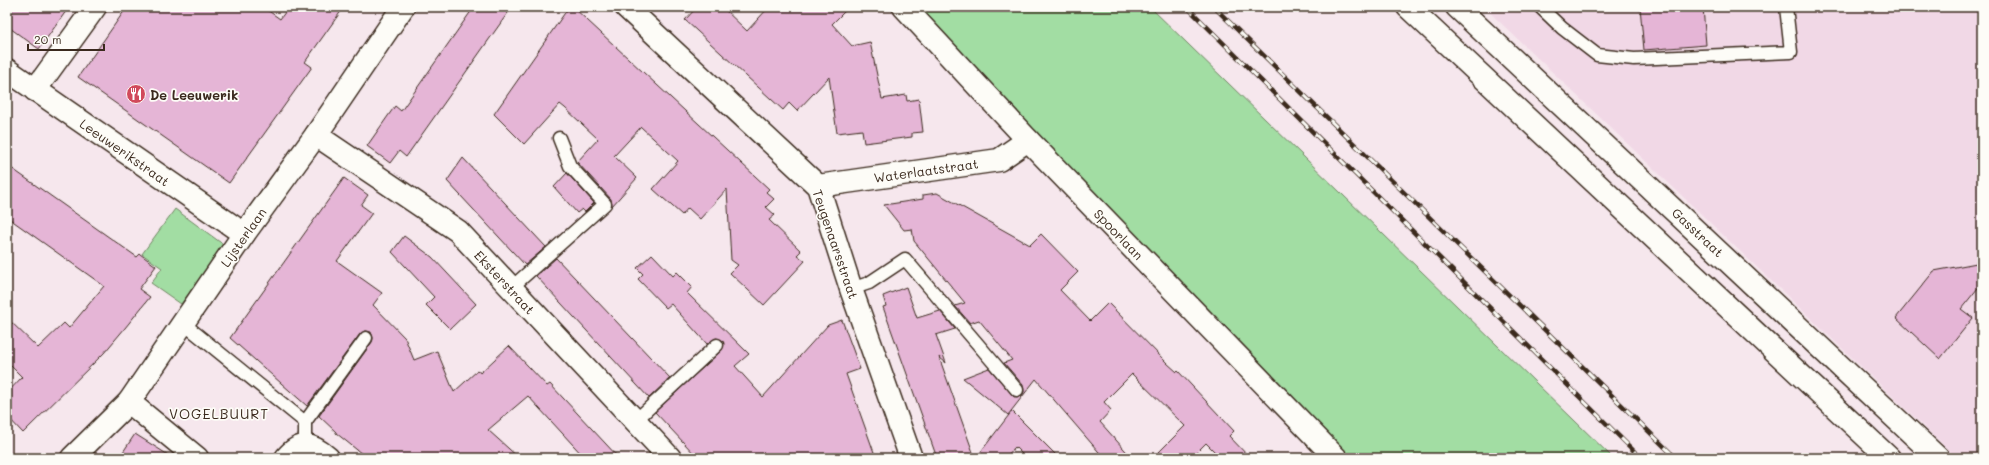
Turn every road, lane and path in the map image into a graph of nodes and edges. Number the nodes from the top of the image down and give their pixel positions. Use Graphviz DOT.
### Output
graph roads {
  1 [pos="95,7"];
  2 [pos="403,7"];
  3 [pos="626,7"];
  4 [pos="904,7"];
  5 [pos="1408,7"];
  6 [pos="1457,7"];
  7 [pos="1540,7"];
  8 [pos="1786,7"];
  9 [pos="7,70"];
  10 [pos="35,90"];
  11 [pos="316,135"];
  12 [pos="559,138"];
  13 [pos="1028,140"];
  14 [pos="818,186"];
  15 [pos="244,234"];
  16 [pos="511,288"];
  17 [pos="851,289"];
  18 [pos="183,323"];
  19 [pos="366,338"];
  20 [pos="717,345"];
  21 [pos="1017,390"];
  22 [pos="129,402"];
  23 [pos="635,421"];
  24 [pos="305,422"];
  25 [pos="305,445"];
  26 [pos="72,458"];
  27 [pos="198,458"];
  28 [pos="286,458"];
  29 [pos="328,458"];
  30 [pos="670,458"];
  31 [pos="911,458"];
  32 [pos="1336,458"];
  33 [pos="1889,458"];
  34 [pos="1938,458"];
  1 -- 10 [label="street"];
  2 -- 11 [label="street, Lijsterlaan"];
  3 -- 14 [label="street, Teugenaarsstraat"];
  4 -- 13 [label="street, Spoorlaan"];
  5 -- 33 [label="street"];
  6 -- 34 [label="street, Gasstraat"];
  7 -- 8 [label="lane"];
  9 -- 10 [label="street, Leeuwerikstraat"];
  10 -- 15 [label="street, Leeuwerikstraat"];
  11 -- 15 [label="street, Lijsterlaan"];
  11 -- 16 [label="street, Eksterstraat"];
  12 -- 16 [label="lane"];
  13 -- 14 [label="street, Waterlaatstraat"];
  13 -- 32 [label="street, Spoorlaan"];
  14 -- 17 [label="street, Teugenaarsstraat"];
  15 -- 18 [label="street, Lijsterlaan"];
  16 -- 23 [label="street, Eksterstraat"];
  17 -- 21 [label="lane"];
  17 -- 31 [label="street, Teugenaarsstraat"];
  18 -- 22 [label="street, Lijsterlaan"];
  18 -- 24 [label="lane"];
  19 -- 24 [label="lane"];
  20 -- 23 [label="lane"];
  22 -- 26 [label="street, Lijsterlaan"];
  22 -- 27 [label="street"];
  23 -- 30 [label="street, Eksterstraat"];
  24 -- 25 [label="lane"];
  25 -- 28 [label="street"];
  25 -- 29 [label="street"];
}
